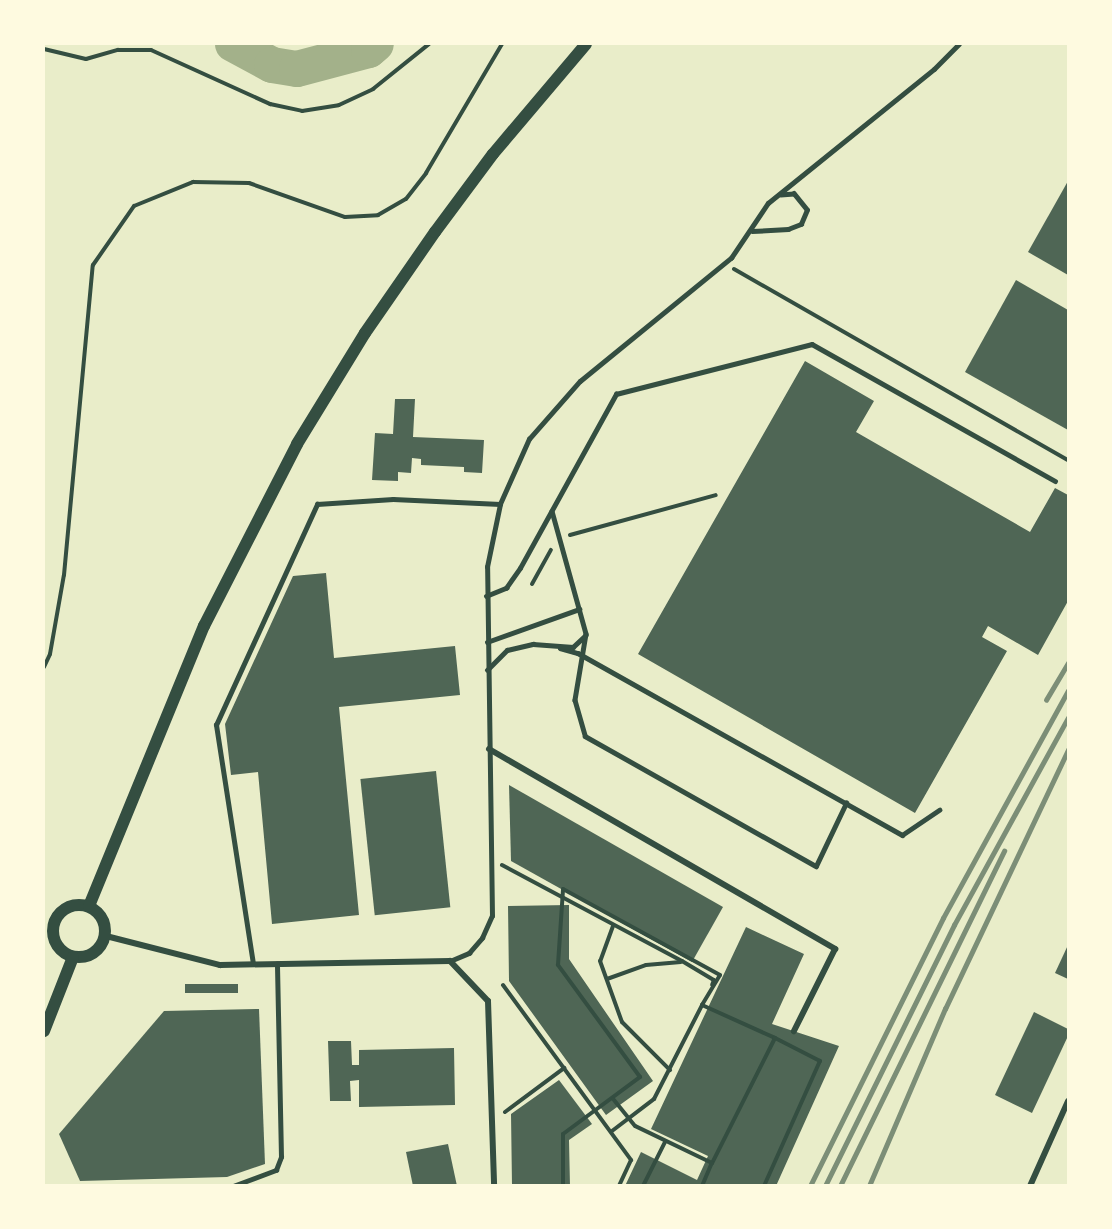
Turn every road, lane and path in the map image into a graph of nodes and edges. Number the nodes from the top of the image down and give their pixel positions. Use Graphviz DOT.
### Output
graph roads {
  1 [pos="429,44"];
  2 [pos="502,44"];
  3 [pos="586,44"];
  4 [pos="959,44"];
  5 [pos="44,48"];
  6 [pos="781,195"];
  7 [pos="752,231"];
  8 [pos="731,267"];
  9 [pos="1068,460"];
  10 [pos="1055,481"];
  11 [pos="716,495"];
  12 [pos="500,504"];
  13 [pos="552,511"];
  14 [pos="570,534"];
  15 [pos="551,550"];
  16 [pos="532,584"];
  17 [pos="486,596"];
  18 [pos="579,609"];
  19 [pos="586,634"];
  20 [pos="487,642"];
  21 [pos="560,648"];
  22 [pos="585,657"];
  23 [pos="44,667"];
  24 [pos="487,670"];
  25 [pos="489,749"];
  26 [pos="846,803"];
  27 [pos="939,810"];
  28 [pos="502,865"];
  29 [pos="89,906"];
  30 [pos="613,926"];
  31 [pos="106,936"];
  32 [pos="73,957"];
  33 [pos="450,961"];
  34 [pos="682,962"];
  35 [pos="253,964"];
  36 [pos="277,964"];
  37 [pos="607,979"];
  38 [pos="503,985"];
  39 [pos="702,1005"];
  40 [pos="44,1031"];
  41 [pos="794,1031"];
  42 [pos="775,1038"];
  43 [pos="564,1068"];
  44 [pos="670,1070"];
  45 [pos="613,1099"];
  46 [pos="1068,1101"];
  47 [pos="505,1112"];
  48 [pos="1060,1117"];
  49 [pos="1068,1120"];
  50 [pos="612,1131"];
  51 [pos="665,1142"];
  52 [pos="712,1163"];
  53 [pos="233,1185"];
  54 [pos="494,1185"];
  55 [pos="563,1185"];
  56 [pos="619,1185"];
  57 [pos="644,1185"];
  58 [pos="702,1185"];
  59 [pos="764,1185"];
  60 [pos="1030,1185"];
  1 -- 5 [label="path"];
  2 -- 23 [label="path"];
  3 -- 29 [label="main road"];
  4 -- 6 [label="lane"];
  6 -- 7 [label="lane"];
  6 -- 7 [label="lane"];
  7 -- 12 [label="lane"];
  8 -- 9 [label="path"];
  10 -- 13 [label="lane"];
  11 -- 14 [label="path"];
  12 -- 17 [label="lane"];
  12 -- 35 [label="lane"];
  13 -- 17 [label="lane"];
  13 -- 18 [label="lane"];
  15 -- 16 [label="path"];
  17 -- 20 [label="lane"];
  18 -- 19 [label="lane"];
  18 -- 20 [label="lane"];
  19 -- 21 [label="lane"];
  19 -- 22 [label="lane"];
  20 -- 24 [label="lane"];
  21 -- 22 [label="lane"];
  21 -- 24 [label="lane"];
  22 -- 26 [label="lane"];
  22 -- 26 [label="lane"];
  24 -- 25 [label="lane"];
  25 -- 33 [label="lane"];
  25 -- 41 [label="street"];
  26 -- 27 [label="lane"];
  28 -- 30 [label="path"];
  29 -- 31 [label="main road"];
  29 -- 32 [label="main road"];
  30 -- 34 [label="path"];
  30 -- 37 [label="path"];
  31 -- 32 [label="main road"];
  31 -- 35 [label="street"];
  32 -- 40 [label="main road"];
  33 -- 36 [label="street"];
  33 -- 54 [label="street"];
  34 -- 37 [label="path"];
  34 -- 39 [label="path"];
  35 -- 36 [label="street"];
  36 -- 53 [label="lane"];
  37 -- 44 [label="path"];
  38 -- 43 [label="path"];
  39 -- 42 [label="path"];
  39 -- 44 [label="path"];
  39 -- 45 [label="path"];
  42 -- 52 [label="path"];
  42 -- 59 [label="path"];
  43 -- 47 [label="path"];
  43 -- 50 [label="path"];
  44 -- 50 [label="path"];
  45 -- 51 [label="path"];
  45 -- 55 [label="path"];
  46 -- 48 [label="street"];
  48 -- 49 [label="street"];
  48 -- 60 [label="street"];
  50 -- 56 [label="path"];
  51 -- 52 [label="path"];
  51 -- 57 [label="path"];
  52 -- 58 [label="path"];
}
